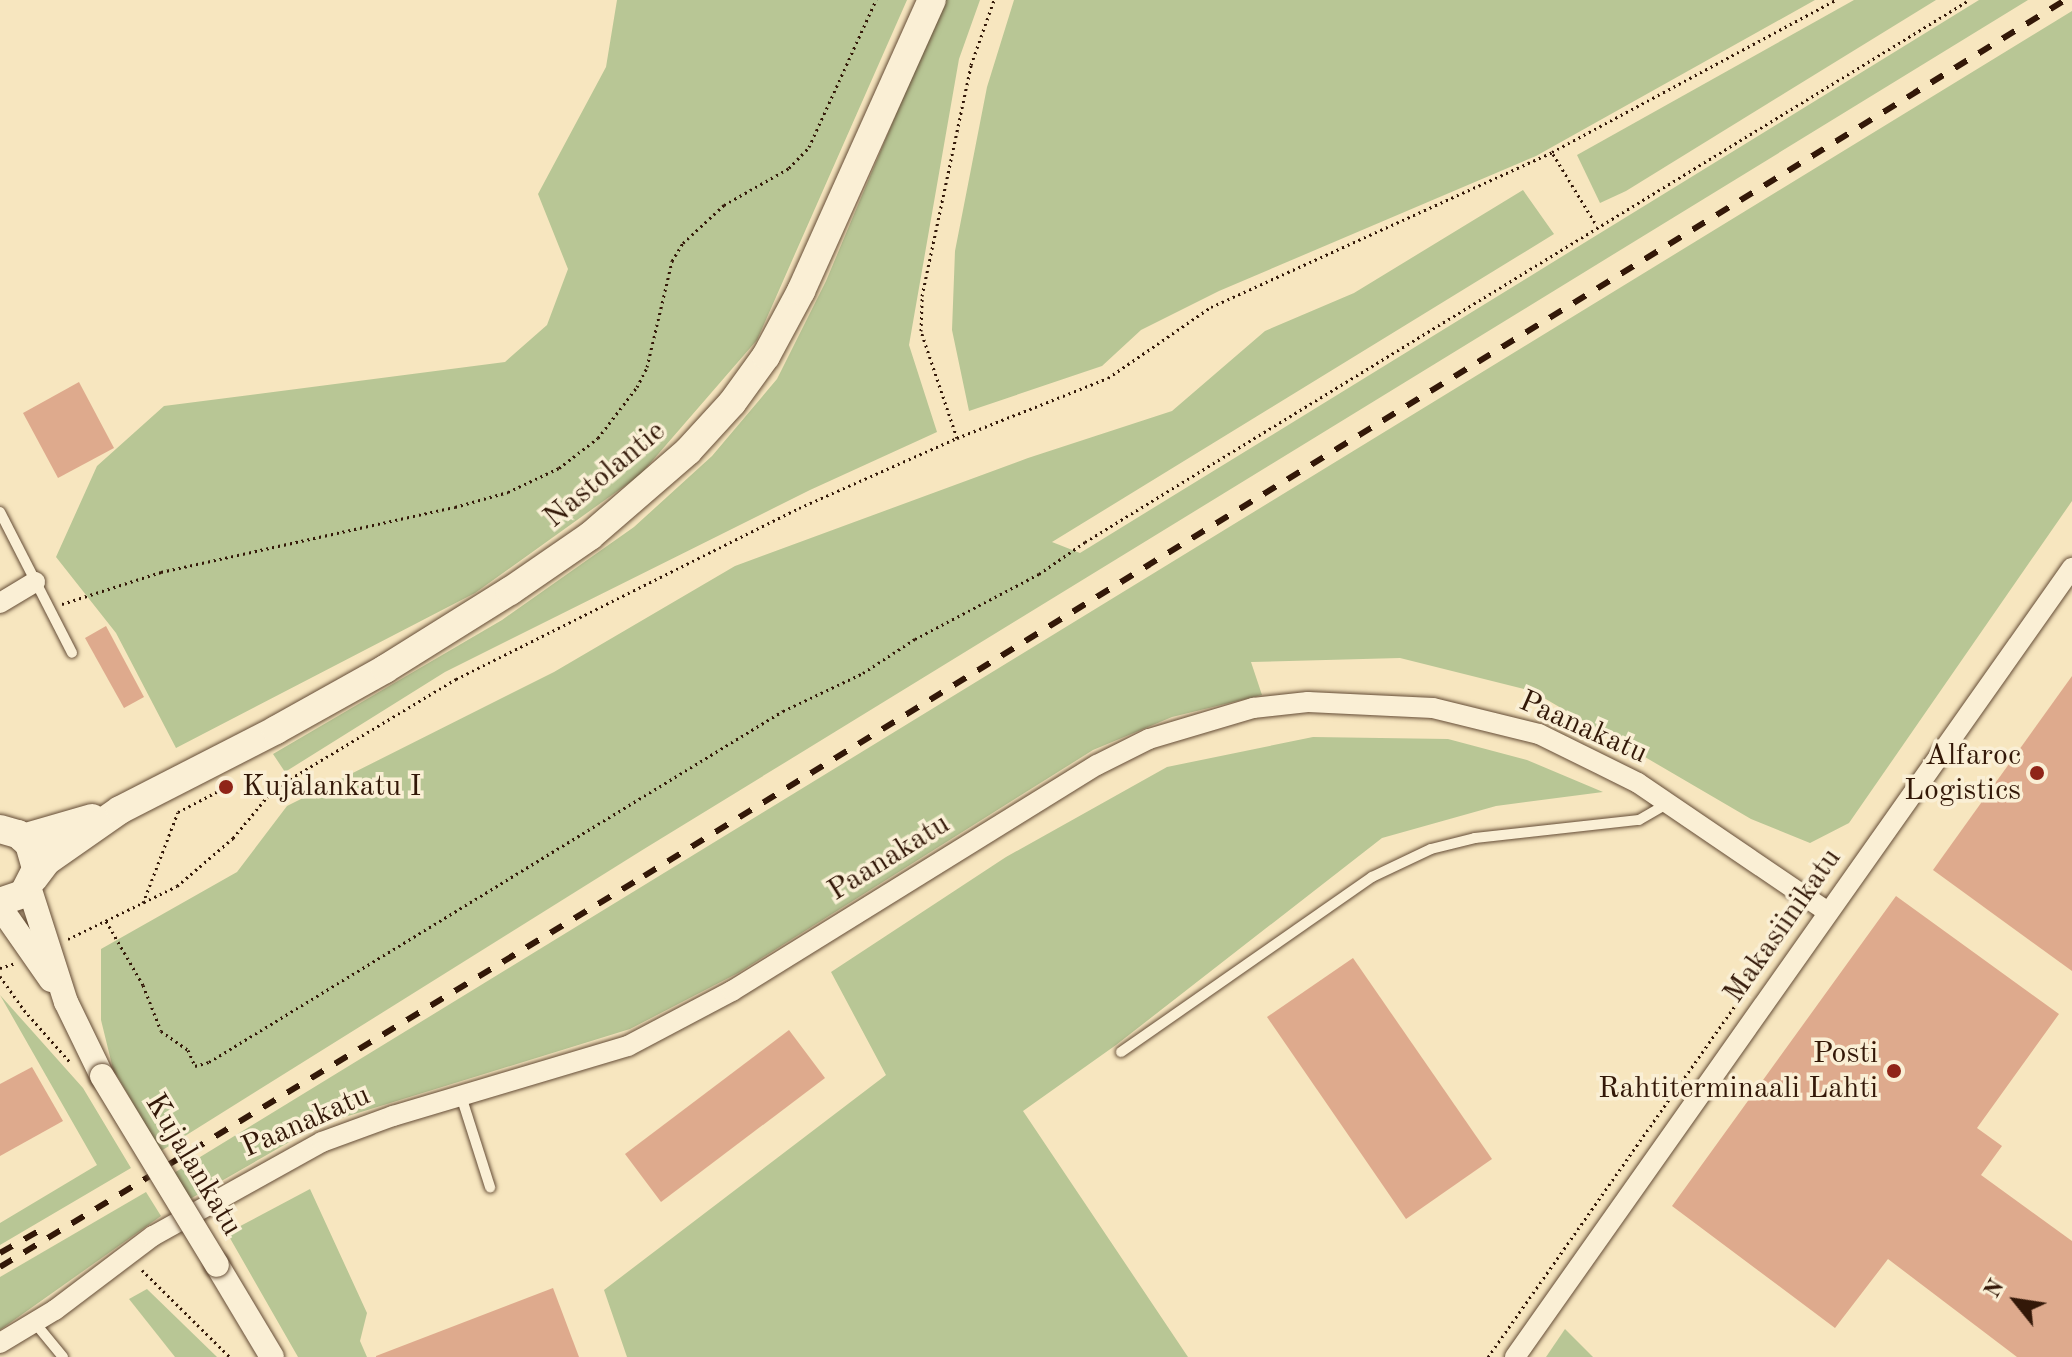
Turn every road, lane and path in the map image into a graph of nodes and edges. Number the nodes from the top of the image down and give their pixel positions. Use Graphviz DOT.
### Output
graph roads {
  1 [pos="876,0"];
  2 [pos="932,0"];
  3 [pos="994,0"];
  4 [pos="1836,0"];
  5 [pos="1969,0"];
  6 [pos="1552,152"];
  7 [pos="1597,226"];
  8 [pos="957,438"];
  9 [pos="0,512"];
  10 [pos="2072,568"];
  11 [pos="35,582"];
  12 [pos="0,603"];
  13 [pos="49,609"];
  14 [pos="72,653"];
  15 [pos="226,787"];
  16 [pos="1668,803"];
  17 [pos="120,810"];
  18 [pos="0,812"];
  19 [pos="14,834"];
  20 [pos="32,883"];
  21 [pos="1809,899"];
  22 [pos="143,903"];
  23 [pos="1782,903"];
  24 [pos="0,905"];
  25 [pos="1828,912"];
  26 [pos="106,921"];
  27 [pos="1793,922"];
  28 [pos="65,941"];
  29 [pos="0,976"];
  30 [pos="66,1002"];
  31 [pos="1121,1052"];
  32 [pos="70,1062"];
  33 [pos="461,1096"];
  34 [pos="490,1187"];
  35 [pos="137,1265"];
  36 [pos="35,1323"];
  37 [pos="0,1343"];
  38 [pos="63,1357"];
  39 [pos="230,1357"];
  40 [pos="272,1357"];
  41 [pos="1488,1357"];
  42 [pos="1515,1357"];
  1 -- 13 [label="path"];
  2 -- 17 [label="main road, Nastolantie"];
  3 -- 8 [label="path"];
  4 -- 6 [label="path"];
  5 -- 7 [label="path"];
  6 -- 7 [label="path"];
  6 -- 8 [label="path"];
  7 -- 26 [label="path"];
  8 -- 22 [label="path"];
  9 -- 11 [label="lane"];
  10 -- 25 [label="street, Makasiinikatu"];
  11 -- 12 [label="street"];
  11 -- 13 [label="lane"];
  13 -- 14 [label="lane"];
  15 -- 22 [label="path"];
  16 -- 21 [label="street, Paanakatu"];
  16 -- 31 [label="lane"];
  16 -- 33 [label="street, Paanakatu"];
  17 -- 19 [label="main road, Nastolantie"];
  17 -- 20 [label="main road, Nastolantie"];
  18 -- 19 [label="street"];
  19 -- 20 [label="main road"];
  20 -- 24 [label="main road, Nastolantie"];
  20 -- 30 [label="street, Kujalankatu"];
  21 -- 25 [label="street, Paanakatu"];
  21 -- 27 [label="path"];
  22 -- 26 [label="path"];
  23 -- 27 [label="path"];
  24 -- 30 [label="street, Kujalankatu"];
  25 -- 42 [label="street, Makasiinikatu"];
  26 -- 28 [label="path"];
  27 -- 41 [label="path"];
  29 -- 32 [label="path"];
  30 -- 40 [label="street, Kujalankatu, bridge"];
  33 -- 34 [label="lane"];
  33 -- 36 [label="street, Paanakatu"];
  35 -- 39 [label="path"];
  36 -- 37 [label="street, Paanakatu"];
  36 -- 38 [label="lane"];
}
